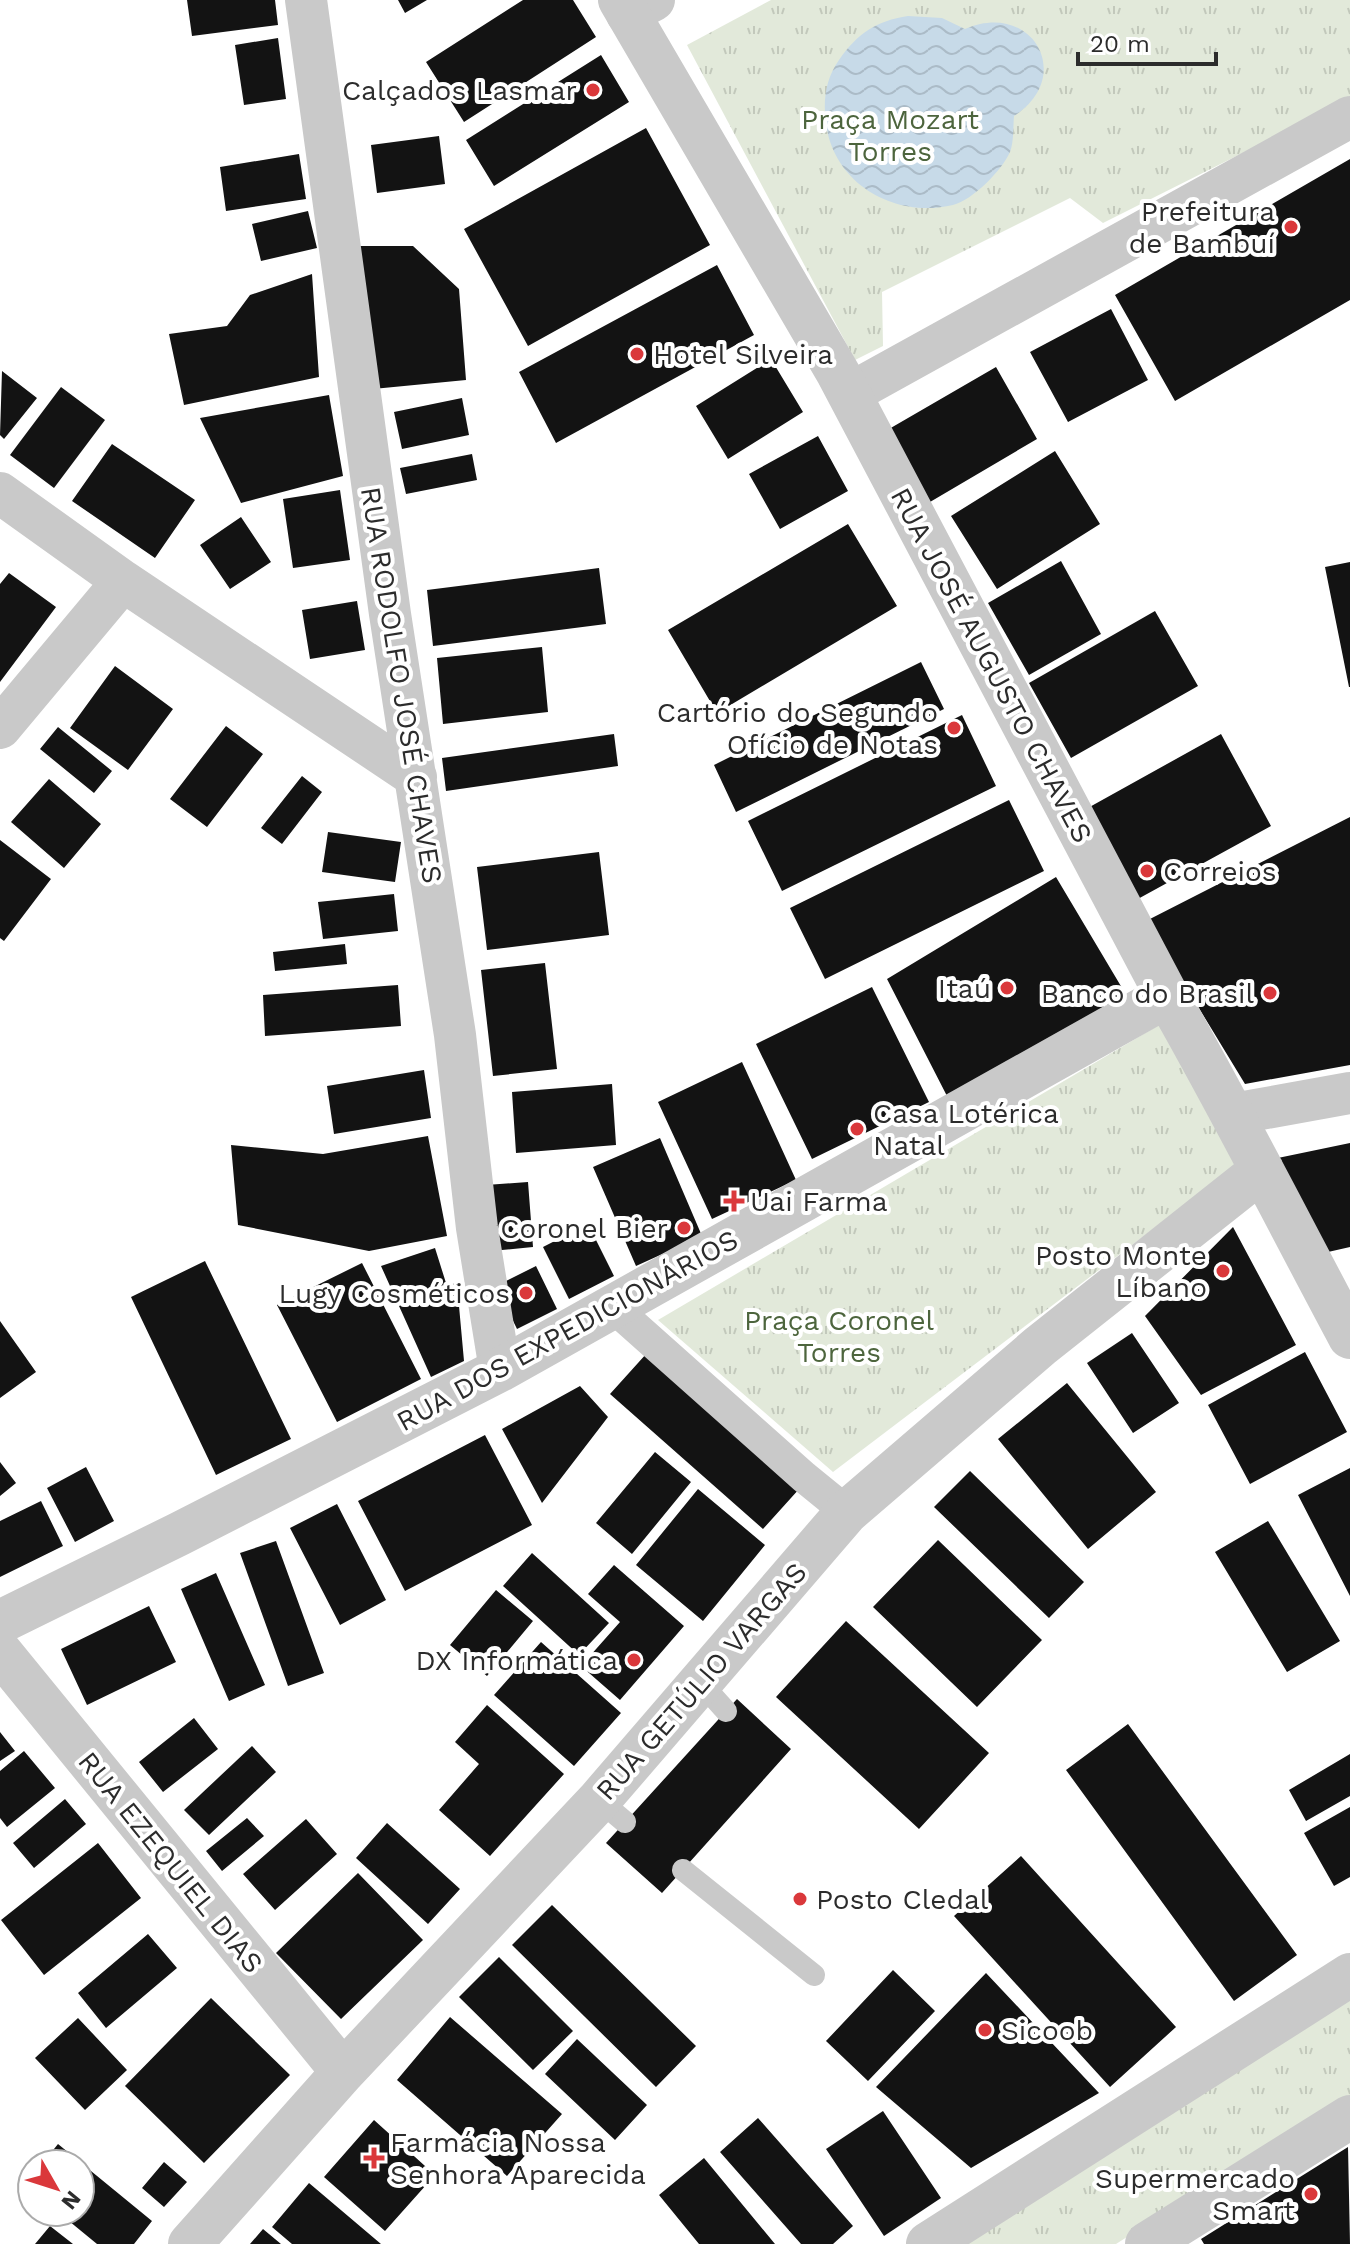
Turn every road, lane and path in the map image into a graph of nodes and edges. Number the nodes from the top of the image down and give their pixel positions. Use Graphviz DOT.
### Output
graph roads {
  1 [pos="306,0"];
  2 [pos="634,5"];
  3 [pos="1350,117"];
  4 [pos="849,394"];
  5 [pos="0,493"];
  6 [pos="123,581"];
  7 [pos="0,728"];
  8 [pos="416,777"];
  9 [pos="1167,996"];
  10 [pos="1350,1093"];
  11 [pos="1233,1114"];
  12 [pos="1262,1170"];
  13 [pos="613,1307"];
  14 [pos="1350,1337"];
  15 [pos="500,1370"];
  16 [pos="847,1512"];
  17 [pos="0,1622"];
  18 [pos="0,1652"];
  19 [pos="683,1870"];
  20 [pos="814,1975"];
  21 [pos="1350,1975"];
  22 [pos="343,2072"];
  23 [pos="1350,2117"];
  24 [pos="190,2244"];
  25 [pos="928,2244"];
  26 [pos="1147,2244"];
  1 -- 8 [label="street, RUA RODOLFO JOSÉ CHAVES"];
  2 -- 4 [label="street, RUA JOSÉ AUGUSTO CHAVES"];
  3 -- 4 [label="street"];
  4 -- 9 [label="street, RUA JOSÉ AUGUSTO CHAVES"];
  5 -- 6 [label="street"];
  6 -- 7 [label="street"];
  6 -- 8 [label="street"];
  8 -- 15 [label="street, RUA RODOLFO JOSÉ CHAVES"];
  9 -- 11 [label="street, RUA JOSÉ AUGUSTO CHAVES"];
  9 -- 13 [label="street, RUA DOS EXPEDICIONÁRIOS"];
  10 -- 11 [label="street"];
  11 -- 12 [label="street, RUA JOSÉ AUGUSTO CHAVES"];
  12 -- 14 [label="street, RUA JOSÉ AUGUSTO CHAVES"];
  12 -- 16 [label="street, RUA GETÚLIO VARGAS"];
  13 -- 15 [label="street, RUA DOS EXPEDICIONÁRIOS"];
  13 -- 16 [label="street"];
  15 -- 17 [label="street, RUA DOS EXPEDICIONÁRIOS"];
  16 -- 22 [label="street, RUA GETÚLIO VARGAS"];
  18 -- 22 [label="street, RUA EZEQUIEL DIAS"];
  19 -- 20 [label="lane"];
  21 -- 25 [label="street"];
  22 -- 24 [label="street, RUA GETÚLIO VARGAS"];
  23 -- 26 [label="street"];
}
